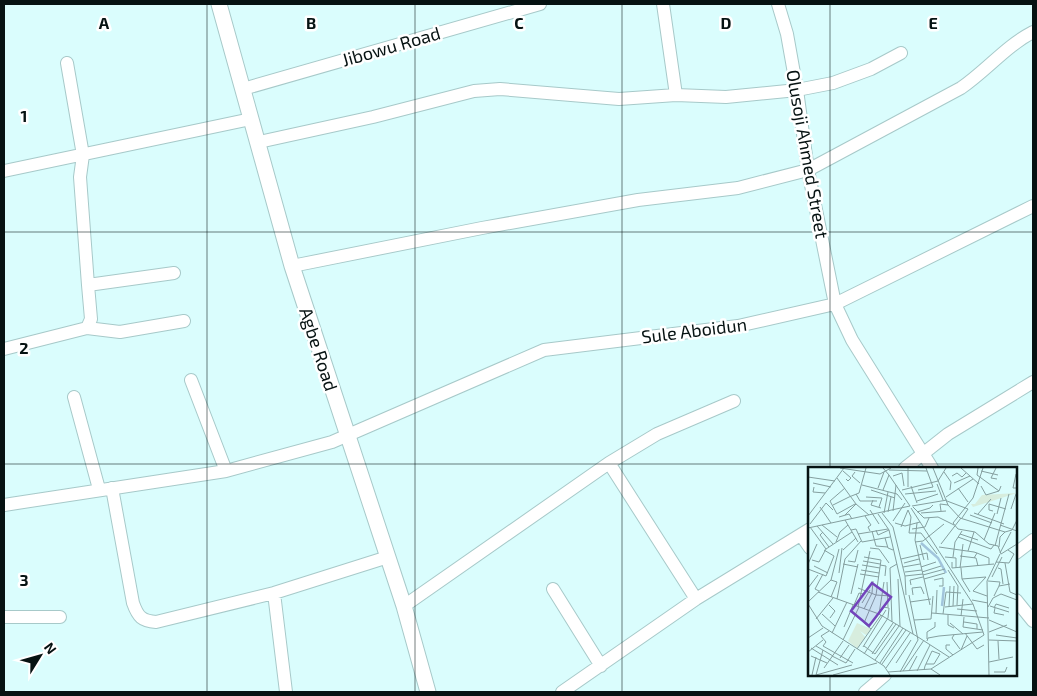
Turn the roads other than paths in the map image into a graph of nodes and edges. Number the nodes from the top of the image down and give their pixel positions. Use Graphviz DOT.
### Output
graph roads {
  1 [pos="219,4"];
  2 [pos="540,4"];
  3 [pos="663,4"];
  4 [pos="778,4"];
  5 [pos="1033,32"];
  6 [pos="901,53"];
  7 [pos="68,63"];
  8 [pos="243,88"];
  9 [pos="797,90"];
  10 [pos="676,96"];
  11 [pos="251,119"];
  12 [pos="259,142"];
  13 [pos="83,155"];
  14 [pos="808,170"];
  15 [pos="4,171"];
  16 [pos="1033,206"];
  17 [pos="292,266"];
  18 [pos="174,272"];
  19 [pos="88,285"];
  20 [pos="835,304"];
  21 [pos="184,321"];
  22 [pos="87,328"];
  23 [pos="4,349"];
  24 [pos="191,380"];
  25 [pos="1033,382"];
  26 [pos="74,397"];
  27 [pos="734,401"];
  28 [pos="348,436"];
  29 [pos="923,454"];
  30 [pos="608,463"];
  31 [pos="906,467"];
  32 [pos="931,467"];
  33 [pos="226,471"];
  34 [pos="106,489"];
  35 [pos="4,505"];
  36 [pos="805,532"];
  37 [pos="1033,540"];
  38 [pos="1017,552"];
  39 [pos="388,558"];
  40 [pos="552,589"];
  41 [pos="274,593"];
  42 [pos="696,599"];
  43 [pos="1017,601"];
  44 [pos="404,606"];
  45 [pos="60,616"];
  46 [pos="4,617"];
  47 [pos="1033,621"];
  48 [pos="601,666"];
  49 [pos="884,676"];
  50 [pos="286,692"];
  51 [pos="428,692"];
  52 [pos="562,692"];
  53 [pos="865,692"];
  1 -- 8 [label="street, Agbe Road"];
  2 -- 8 [label="street, Jibowu Road"];
  3 -- 10 [label="street"];
  4 -- 9 [label="street, Olusoji Ahmed Street"];
  5 -- 14 [label="street"];
  6 -- 9 [label="street"];
  7 -- 13 [label="street"];
  8 -- 11 [label="street, Agbe Road"];
  9 -- 10 [label="street"];
  9 -- 14 [label="street, Olusoji Ahmed Street"];
  10 -- 12 [label="street"];
  11 -- 12 [label="street, Agbe Road"];
  11 -- 13 [label="street"];
  12 -- 17 [label="street, Agbe Road"];
  13 -- 15 [label="street"];
  13 -- 19 [label="street"];
  14 -- 17 [label="street"];
  14 -- 20 [label="street, Olusoji Ahmed Street"];
  16 -- 20 [label="street, Sule Aboidun"];
  17 -- 28 [label="street, Agbe Road"];
  18 -- 19 [label="street"];
  19 -- 22 [label="street"];
  20 -- 28 [label="street, Sule Aboidun"];
  20 -- 29 [label="street, Olusoji Ahmed Street"];
  21 -- 22 [label="street"];
  22 -- 23 [label="street"];
  24 -- 33 [label="street"];
  25 -- 29 [label="street"];
  26 -- 34 [label="street"];
  27 -- 30 [label="street"];
  28 -- 33 [label="street, Sule Aboidun"];
  28 -- 39 [label="street, Agbe Road"];
  29 -- 31 [label="street"];
  29 -- 32 [label="street, Olusoji Ahmed Street"];
  30 -- 42 [label="street"];
  30 -- 44 [label="street"];
  33 -- 34 [label="street, Sule Aboidun"];
  34 -- 35 [label="street, Sule Aboidun"];
  34 -- 41 [label="street"];
  36 -- 42 [label="street"];
  37 -- 38 [label="street"];
  39 -- 41 [label="street"];
  39 -- 44 [label="street, Agbe Road"];
  40 -- 48 [label="street"];
  41 -- 50 [label="street"];
  42 -- 48 [label="street"];
  43 -- 47 [label="street"];
  44 -- 51 [label="street, Agbe Road"];
  45 -- 46 [label="street"];
  48 -- 52 [label="street"];
  49 -- 53 [label="street"];
}
